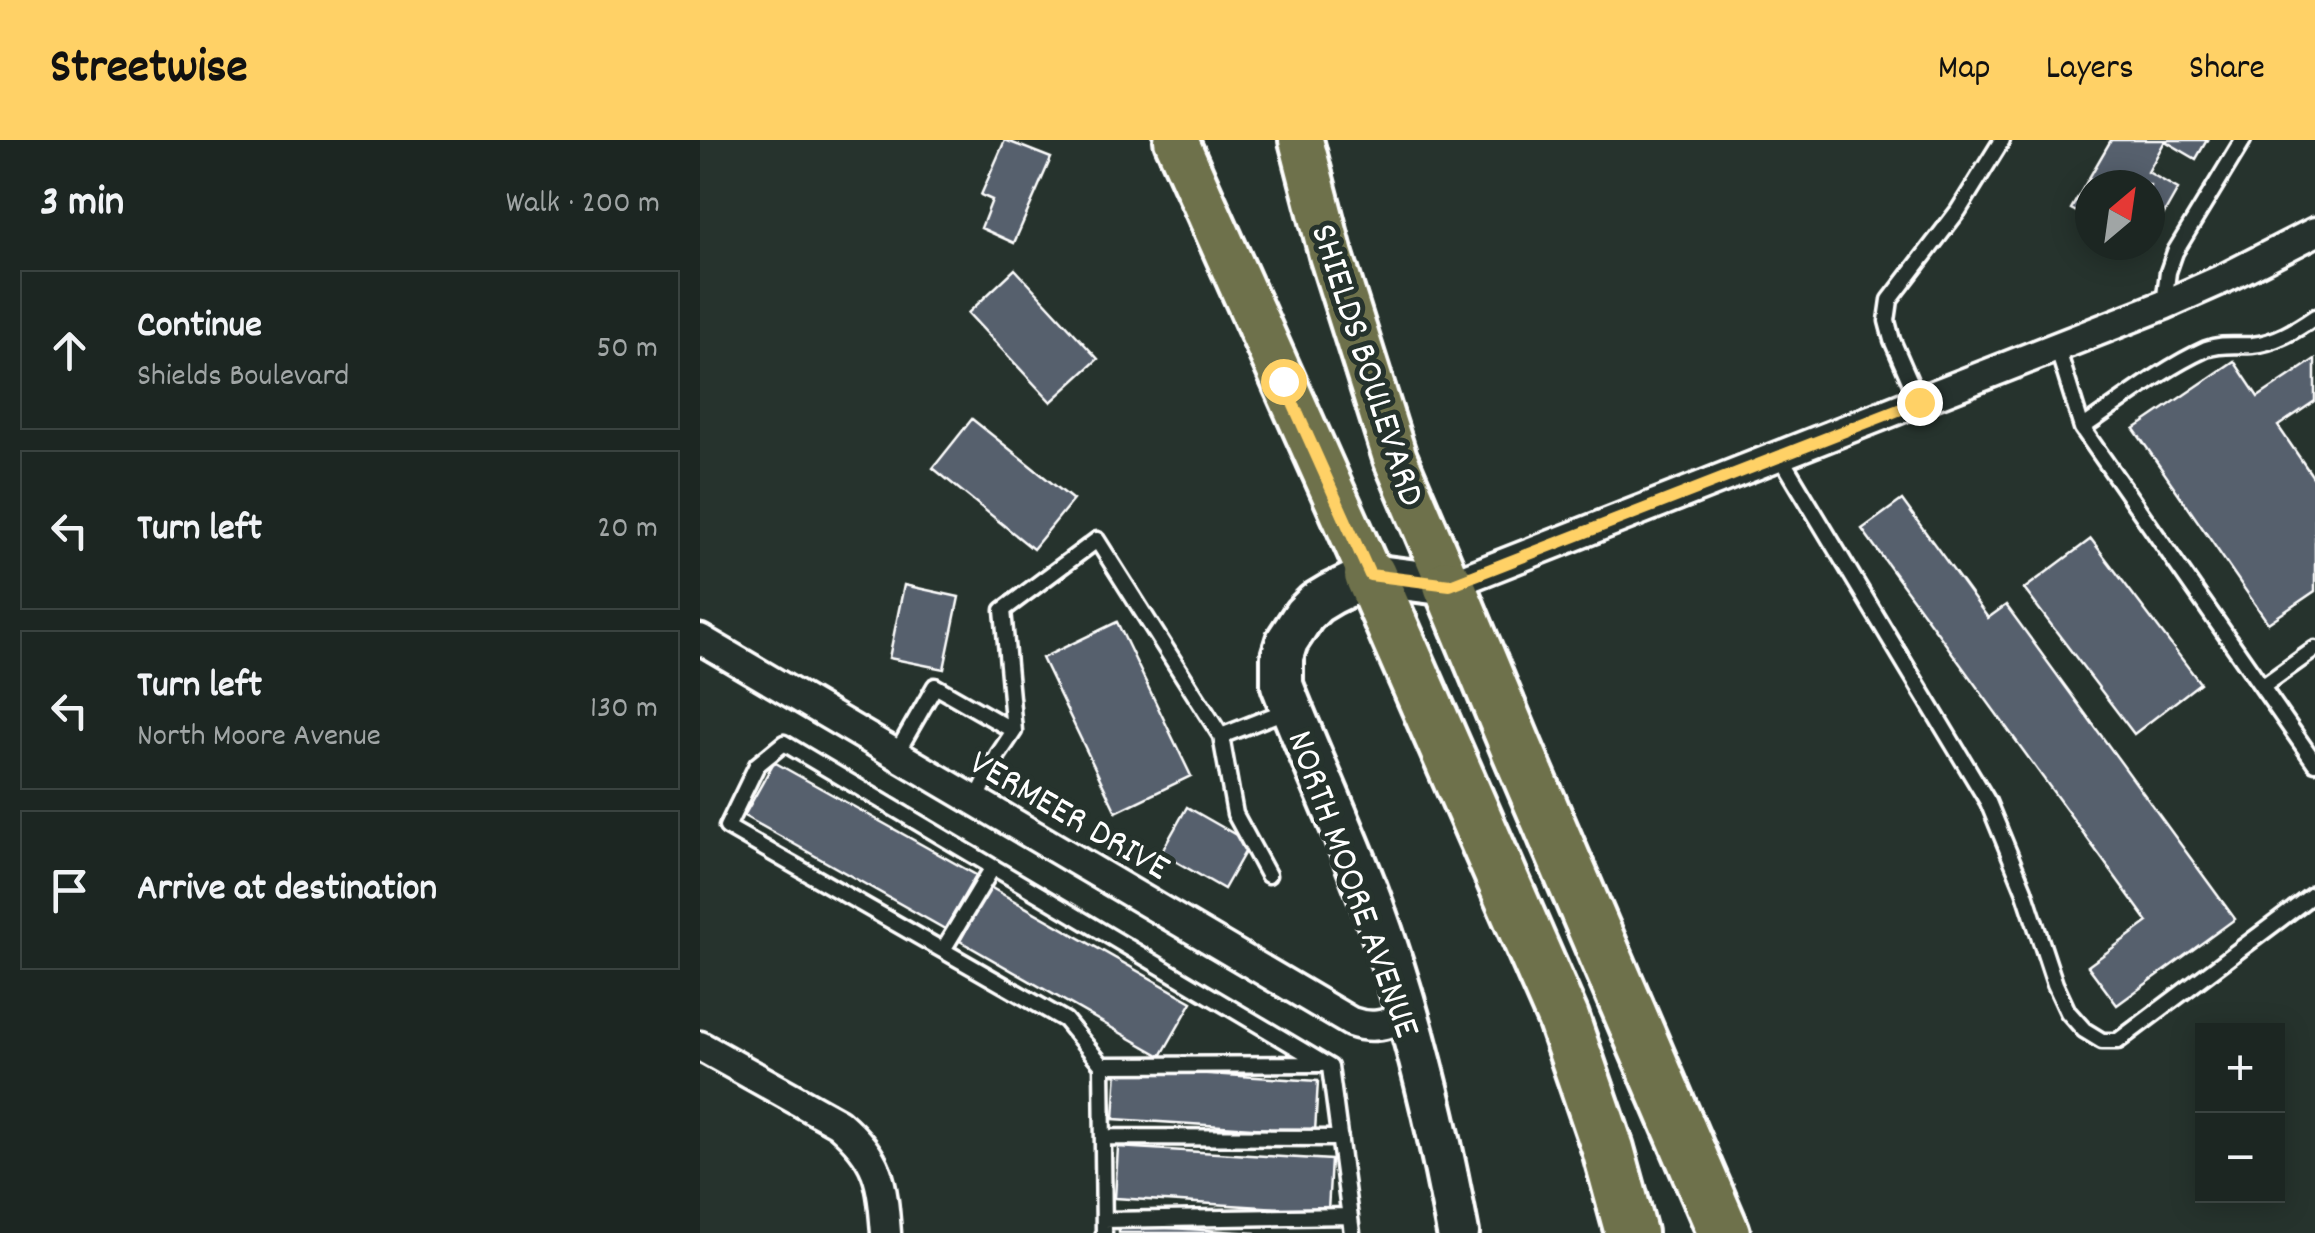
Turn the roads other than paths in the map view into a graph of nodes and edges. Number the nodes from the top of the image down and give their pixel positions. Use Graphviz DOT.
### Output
graph roads {
  1 [pos="1176,140"];
  2 [pos="1301,140"];
  3 [pos="2002,140"];
  4 [pos="2243,140"];
  5 [pos="2315,232"];
  6 [pos="2164,305"];
  7 [pos="2315,317"];
  8 [pos="2057,347"];
  9 [pos="1919,402"];
  10 [pos="2082,428"];
  11 [pos="1780,456"];
  12 [pos="1370,575"];
  13 [pos="1450,585"];
  14 [pos="700,640"];
  15 [pos="2315,649"];
  16 [pos="2262,687"];
  17 [pos="1291,709"];
  18 [pos="1014,731"];
  19 [pos="1221,736"];
  20 [pos="896,754"];
  21 [pos="2315,763"];
  22 [pos="976,800"];
  23 [pos="993,867"];
  24 [pos="1268,875"];
  25 [pos="2315,893"];
  26 [pos="943,950"];
  27 [pos="1408,1017"];
  28 [pos="700,1046"];
  29 [pos="1324,1064"];
  30 [pos="1102,1065"];
  31 [pos="1103,1137"];
  32 [pos="1340,1138"];
  33 [pos="1350,1216"];
  34 [pos="1104,1226"];
  35 [pos="886,1233"];
  36 [pos="1352,1233"];
  37 [pos="1458,1233"];
  38 [pos="1631,1233"];
  39 [pos="1724,1233"];
  1 -- 12 [label="main road, SHIELDS BOULEVARD"];
  2 -- 13 [label="main road, SHIELDS BOULEVARD"];
  3 -- 9 [label="lane"];
  4 -- 6 [label="lane"];
  5 -- 6 [label="street"];
  6 -- 8 [label="street"];
  7 -- 10 [label="lane"];
  8 -- 9 [label="street"];
  8 -- 10 [label="lane"];
  9 -- 11 [label="street"];
  10 -- 16 [label="lane"];
  11 -- 13 [label="street"];
  11 -- 25 [label="lane"];
  12 -- 13 [label="street"];
  12 -- 17 [label="street, NORTH MOORE AVENUE"];
  12 -- 38 [label="highway"];
  13 -- 39 [label="highway"];
  14 -- 20 [label="street, VERMEER DRIVE"];
  15 -- 16 [label="lane"];
  16 -- 21 [label="lane"];
  17 -- 19 [label="lane"];
  17 -- 27 [label="street, NORTH MOORE AVENUE"];
  18 -- 19 [label="lane"];
  18 -- 20 [label="lane"];
  18 -- 22 [label="lane"];
  19 -- 24 [label="lane"];
  20 -- 22 [label="street, VERMEER DRIVE"];
  22 -- 27 [label="street, VERMEER DRIVE"];
  23 -- 26 [label="lane"];
  23 -- 26 [label="lane"];
  23 -- 29 [label="lane"];
  26 -- 30 [label="lane"];
  27 -- 37 [label="street, NORTH MOORE AVENUE"];
  28 -- 35 [label="street"];
  29 -- 30 [label="lane"];
  29 -- 32 [label="lane"];
  30 -- 31 [label="lane"];
  31 -- 32 [label="lane"];
  31 -- 34 [label="lane"];
  32 -- 33 [label="lane"];
  33 -- 34 [label="lane"];
  33 -- 36 [label="lane"];
}
